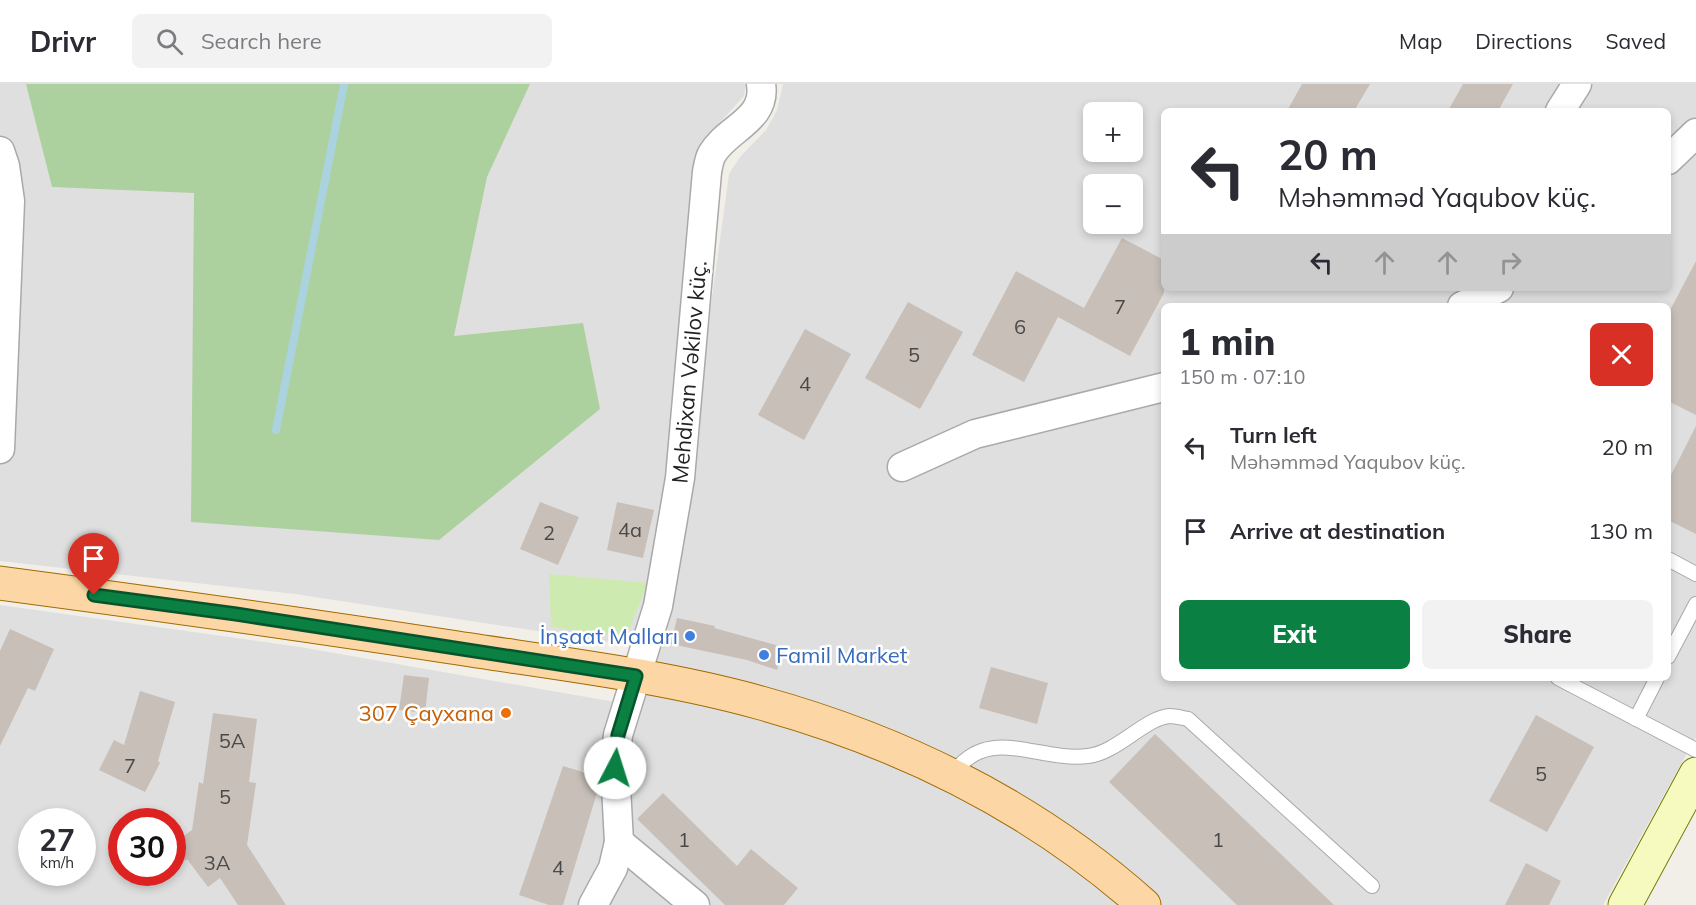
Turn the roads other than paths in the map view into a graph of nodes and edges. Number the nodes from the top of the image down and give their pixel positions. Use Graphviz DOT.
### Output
graph roads {
  1 [pos="760,84"];
  2 [pos="1576,84"];
  3 [pos="1562,108"];
  4 [pos="1696,133"];
  5 [pos="0,151"];
  6 [pos="1671,157"];
  7 [pos="1492,291"];
  8 [pos="1468,303"];
  9 [pos="1161,388"];
  10 [pos="0,449"];
  11 [pos="902,467"];
  12 [pos="1671,561"];
  13 [pos="1696,574"];
  14 [pos="0,583"];
  15 [pos="1696,604"];
  16 [pos="1671,651"];
  17 [pos="636,676"];
  18 [pos="1564,681"];
  19 [pos="1655,681"];
  20 [pos="1636,719"];
  21 [pos="1696,750"];
  22 [pos="1696,774"];
  23 [pos="952,775"];
  24 [pos="619,842"];
  25 [pos="1372,886"];
  26 [pos="593,905"];
  27 [pos="695,905"];
  28 [pos="1144,905"];
  29 [pos="1625,905"];
  1 -- 17 [label="street, Mehdixan Vəkilov küç."];
  2 -- 3 [label="street"];
  4 -- 6 [label="street"];
  5 -- 10 [label="street"];
  7 -- 8 [label="street"];
  9 -- 11 [label="street"];
  12 -- 13 [label="lane"];
  14 -- 17 [label="main road"];
  15 -- 16 [label="lane"];
  17 -- 23 [label="main road"];
  17 -- 24 [label="street, Mehdixan Vəkilov küç."];
  18 -- 20 [label="lane"];
  19 -- 20 [label="lane"];
  20 -- 21 [label="lane"];
  22 -- 29 [label="street"];
  23 -- 25 [label="lane"];
  23 -- 28 [label="main road"];
  24 -- 26 [label="street, Mehdixan Vəkilov küç."];
  24 -- 27 [label="street"];
}
